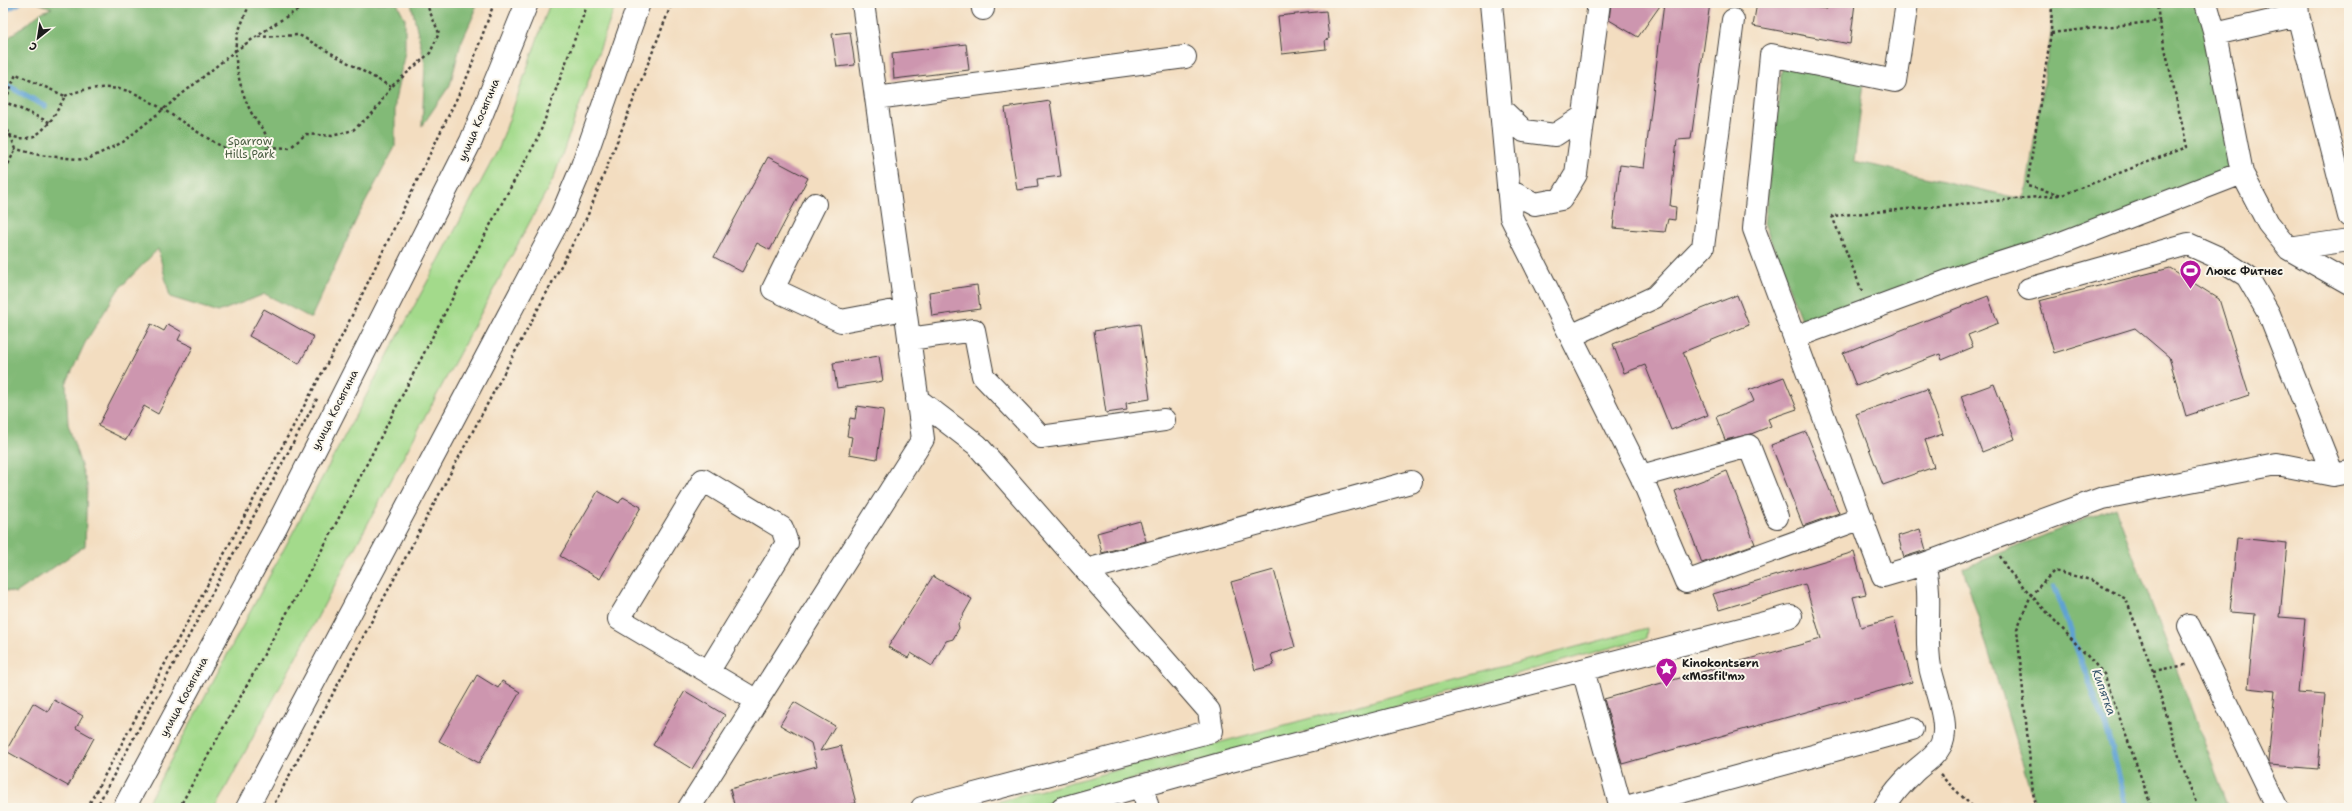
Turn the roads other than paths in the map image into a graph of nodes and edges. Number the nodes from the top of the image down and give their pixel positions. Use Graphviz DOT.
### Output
graph roads {
  1 [pos="527,3"];
  2 [pos="639,3"];
  3 [pos="863,3"];
  4 [pos="1491,3"];
  5 [pos="1600,3"];
  6 [pos="1907,3"];
  7 [pos="2206,3"];
  8 [pos="2297,9"];
  9 [pos="1734,20"];
  10 [pos="2215,34"];
  11 [pos="1185,57"];
  12 [pos="876,98"];
  13 [pos="1501,109"];
  14 [pos="1584,116"];
  15 [pos="2242,173"];
  16 [pos="1508,190"];
  17 [pos="815,204"];
  18 [pos="2349,216"];
  19 [pos="2349,240"];
  20 [pos="2289,249"];
  21 [pos="2349,283"];
  22 [pos="2029,290"];
  23 [pos="905,309"];
  24 [pos="1570,336"];
  25 [pos="1795,337"];
  26 [pos="909,339"];
  27 [pos="917,399"];
  28 [pos="1164,420"];
  29 [pos="2341,474"];
  30 [pos="1640,476"];
  31 [pos="1411,482"];
  32 [pos="1776,517"];
  33 [pos="1862,518"];
  34 [pos="1924,564"];
  35 [pos="1086,570"];
  36 [pos="1791,616"];
  37 [pos="2190,626"];
  38 [pos="1583,670"];
  39 [pos="708,672"];
  40 [pos="757,701"];
  41 [pos="1912,729"];
  42 [pos="1142,786"];
  43 [pos="124,808"];
  44 [pos="247,808"];
  45 [pos="689,808"];
  46 [pos="922,808"];
  47 [pos="1062,808"];
  48 [pos="1148,808"];
  49 [pos="1622,808"];
  50 [pos="1884,808"];
  51 [pos="2277,808"];
  1 -- 43 [label="main road, улица Косыгина"];
  2 -- 44 [label="main road"];
  3 -- 12 [label="main road"];
  4 -- 13 [label="main road"];
  5 -- 14 [label="main road"];
  6 -- 25 [label="main road"];
  7 -- 10 [label="main road"];
  8 -- 10 [label="main road"];
  8 -- 18 [label="main road"];
  9 -- 24 [label="main road"];
  10 -- 15 [label="main road"];
  11 -- 12 [label="main road"];
  12 -- 23 [label="main road"];
  13 -- 14 [label="main road"];
  13 -- 16 [label="main road"];
  14 -- 16 [label="main road"];
  15 -- 20 [label="main road"];
  15 -- 25 [label="main road"];
  16 -- 24 [label="main road"];
  17 -- 23 [label="main road"];
  19 -- 20 [label="main road"];
  20 -- 21 [label="main road"];
  22 -- 29 [label="main road"];
  23 -- 26 [label="main road"];
  24 -- 30 [label="main road"];
  25 -- 33 [label="main road"];
  26 -- 27 [label="main road"];
  26 -- 28 [label="main road"];
  27 -- 35 [label="main road"];
  27 -- 40 [label="main road"];
  29 -- 34 [label="main road"];
  30 -- 32 [label="main road"];
  30 -- 33 [label="main road"];
  31 -- 35 [label="main road"];
  33 -- 34 [label="main road"];
  34 -- 50 [label="main road"];
  35 -- 46 [label="main road"];
  36 -- 38 [label="main road"];
  37 -- 51 [label="main road"];
  38 -- 42 [label="main road"];
  38 -- 49 [label="main road"];
  39 -- 39 [label="main road"];
  39 -- 40 [label="main road"];
  40 -- 45 [label="main road"];
  41 -- 49 [label="main road"];
  42 -- 47 [label="main road"];
  42 -- 48 [label="main road"];
}
